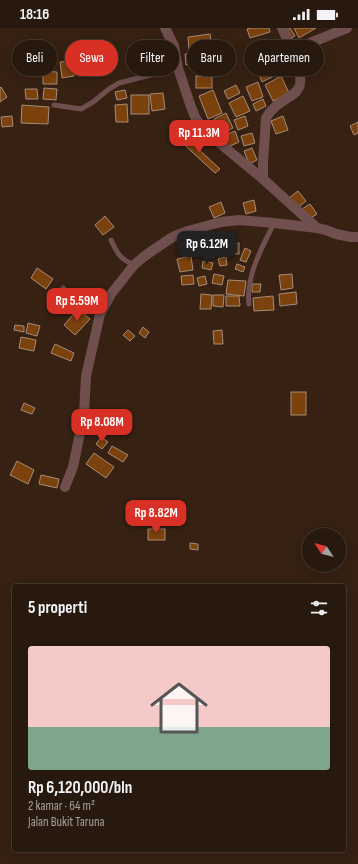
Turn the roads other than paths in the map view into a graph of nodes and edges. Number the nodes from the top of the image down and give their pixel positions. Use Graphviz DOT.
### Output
graph roads {
  1 [pos="165,28"];
  2 [pos="282,28"];
  3 [pos="347,28"];
  4 [pos="171,40"];
  5 [pos="288,40"];
  6 [pos="318,40"];
  7 [pos="179,71"];
  8 [pos="147,76"];
  9 [pos="300,76"];
  10 [pos="54,105"];
  11 [pos="263,179"];
  12 [pos="274,223"];
  13 [pos="318,228"];
  14 [pos="358,237"];
  15 [pos="110,240"];
  16 [pos="134,265"];
  17 [pos="63,288"];
  18 [pos="106,303"];
  19 [pos="249,304"];
  20 [pos="65,487"];
  1 -- 4 [label="street"];
  2 -- 5 [label="street"];
  3 -- 6 [label="street"];
  7 -- 11 [label="street"];
  8 -- 10 [label="lane"];
  9 -- 11 [label="street"];
  11 -- 13 [label="street"];
  12 -- 13 [label="street"];
  12 -- 16 [label="street"];
  12 -- 19 [label="lane"];
  13 -- 14 [label="street"];
  15 -- 16 [label="lane"];
  16 -- 18 [label="street"];
  17 -- 18 [label="lane"];
  18 -- 20 [label="street"];
}
